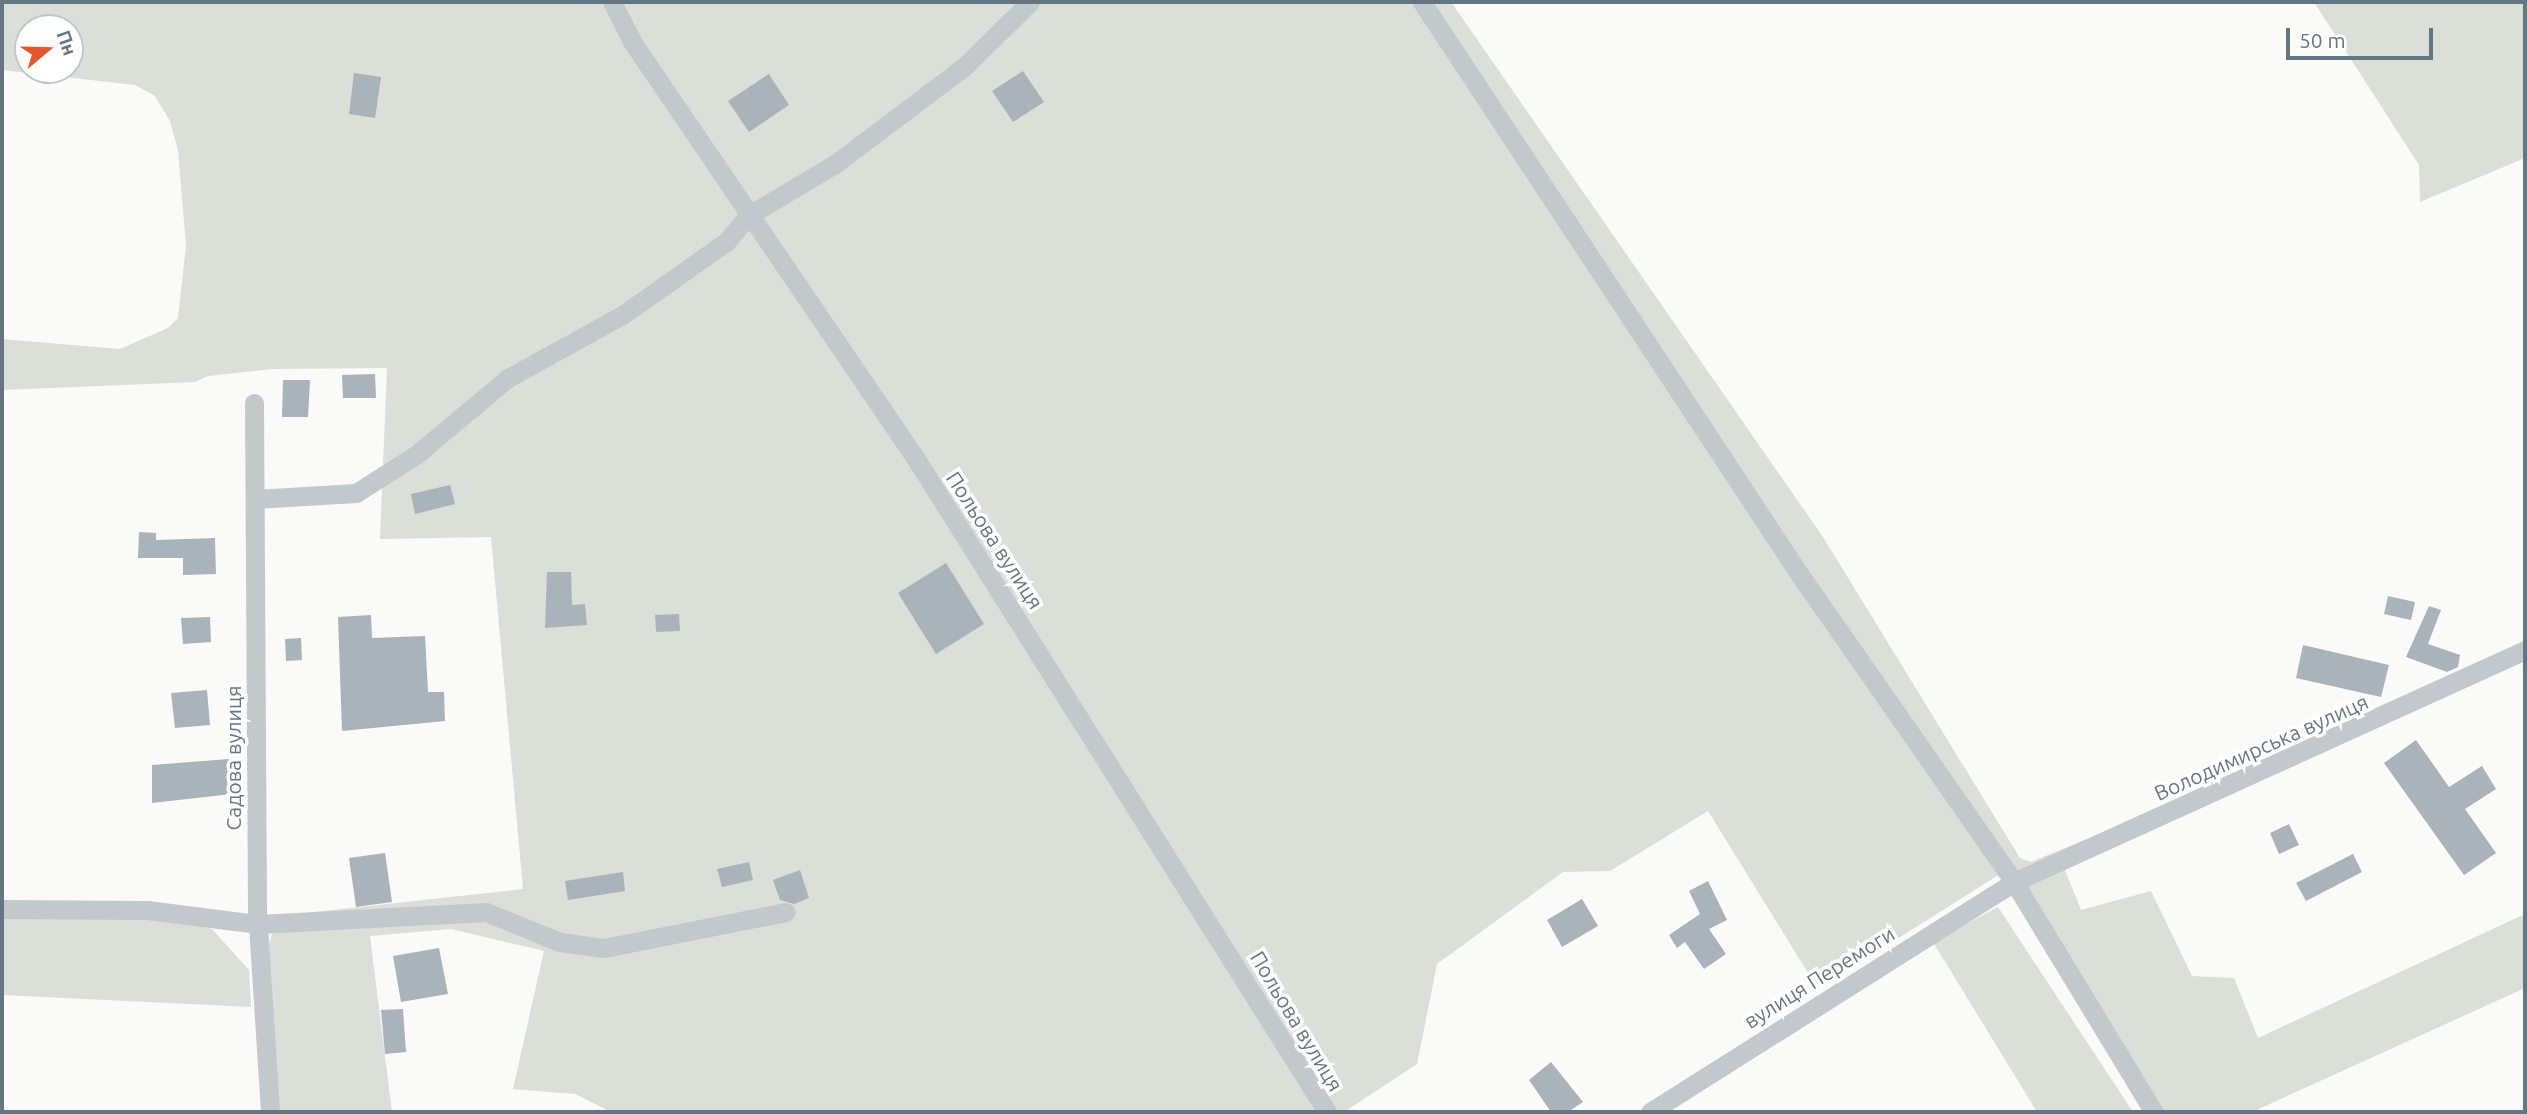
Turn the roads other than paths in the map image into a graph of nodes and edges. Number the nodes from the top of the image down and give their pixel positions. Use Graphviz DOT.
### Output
graph roads {
  1 [pos="612,2"];
  2 [pos="1030,2"];
  3 [pos="1422,2"];
  4 [pos="749,215"];
  5 [pos="254,402"];
  6 [pos="255,499"];
  7 [pos="2525,650"];
  8 [pos="2014,882"];
  9 [pos="2,908"];
  10 [pos="785,912"];
  11 [pos="258,924"];
  12 [pos="270,1112"];
  13 [pos="1327,1112"];
  14 [pos="1650,1112"];
  15 [pos="2154,1112"];
  1 -- 4 [label="street, Польова вулиця"];
  2 -- 4 [label="street"];
  3 -- 8 [label="street"];
  4 -- 6 [label="street"];
  4 -- 13 [label="street, Польова вулиця"];
  5 -- 6 [label="street, Садова вулиця"];
  6 -- 11 [label="street, Садова вулиця"];
  7 -- 8 [label="street, Володимирська вулиця"];
  8 -- 14 [label="street, вулиця Перемоги"];
  8 -- 15 [label="street"];
  9 -- 11 [label="street"];
  10 -- 11 [label="street"];
  11 -- 12 [label="street, Садова вулиця"];
}
